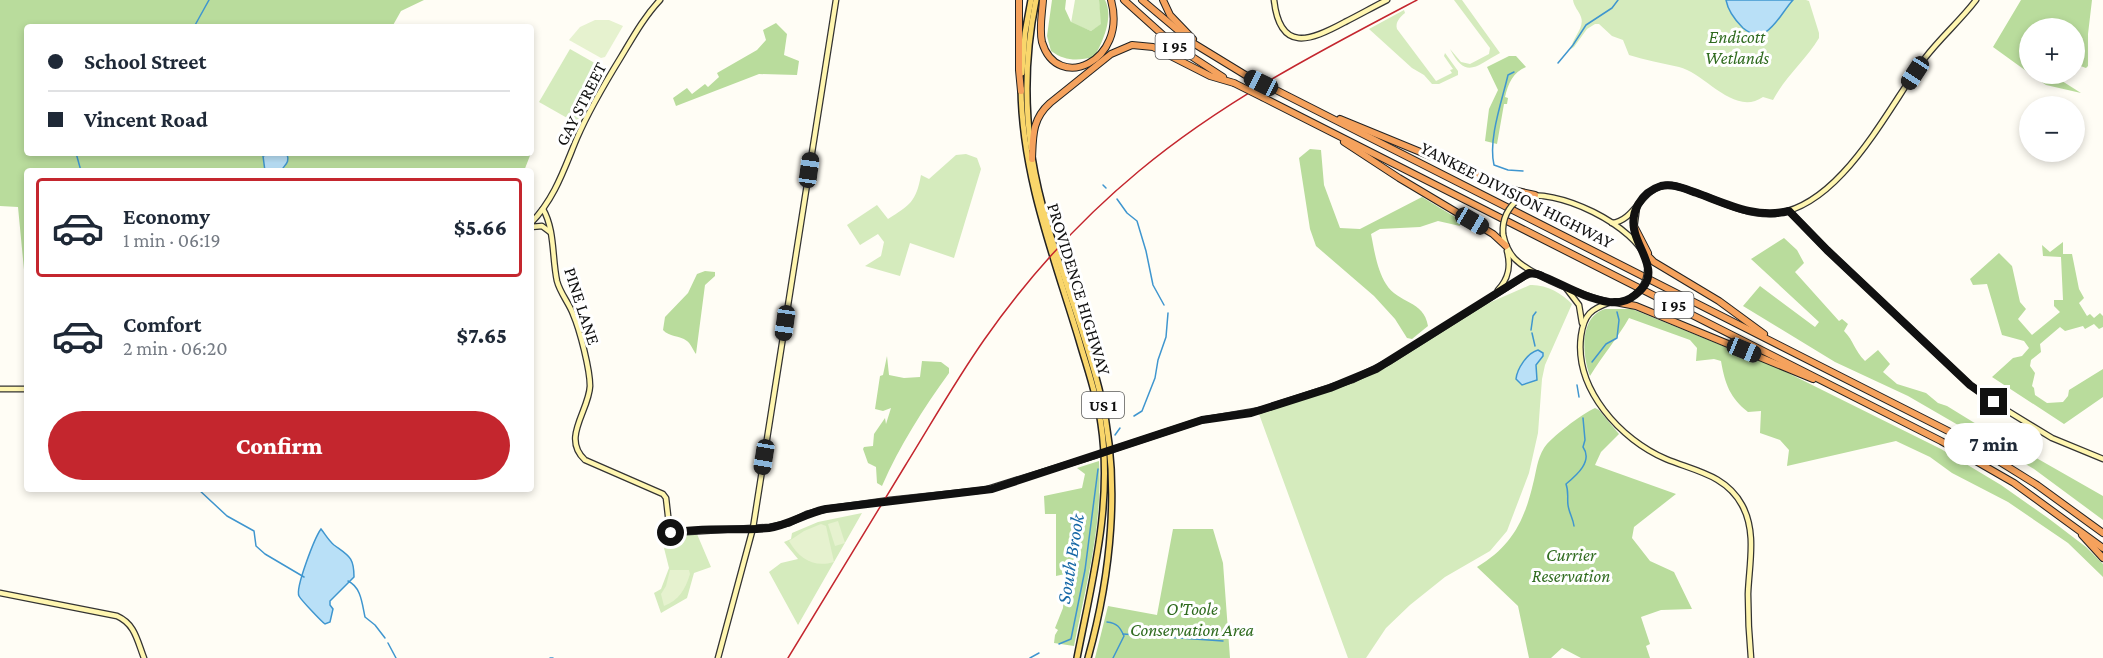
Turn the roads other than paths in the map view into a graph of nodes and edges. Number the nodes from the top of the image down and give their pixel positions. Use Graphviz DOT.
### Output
graph roads {
  1 [pos="660,0"];
  2 [pos="836,0"];
  3 [pos="1019,0"];
  4 [pos="1030,0"];
  5 [pos="1036,0"];
  6 [pos="1043,0"];
  7 [pos="1111,0"];
  8 [pos="1124,0"];
  9 [pos="1142,0"];
  10 [pos="1163,0"];
  11 [pos="1274,0"];
  12 [pos="1387,0"];
  13 [pos="1976,0"];
  14 [pos="1201,49"];
  15 [pos="1234,82"];
  16 [pos="1022,91"];
  17 [pos="1325,115"];
  18 [pos="1332,132"];
  19 [pos="1032,159"];
  20 [pos="1534,195"];
  21 [pos="1639,202"];
  22 [pos="543,209"];
  23 [pos="1789,211"];
  24 [pos="534,221"];
  25 [pos="1612,223"];
  26 [pos="534,225"];
  27 [pos="1634,226"];
  28 [pos="551,233"];
  29 [pos="1506,247"];
  30 [pos="1643,251"];
  31 [pos="1659,264"];
  32 [pos="1541,275"];
  33 [pos="1563,286"];
  34 [pos="1491,297"];
  35 [pos="1613,302"];
  36 [pos="1582,328"];
  37 [pos="1773,342"];
  38 [pos="1831,385"];
  39 [pos="0,389"];
  40 [pos="24,389"];
  41 [pos="2103,459"];
  42 [pos="2076,527"];
  43 [pos="753,528"];
  44 [pos="2103,533"];
  45 [pos="2103,548"];
  46 [pos="2103,558"];
  47 [pos="0,592"];
  48 [pos="1088,598"];
  49 [pos="1102,602"];
  50 [pos="144,658"];
  51 [pos="718,658"];
  52 [pos="1077,658"];
  53 [pos="1088,658"];
  54 [pos="1751,658"];
  1 -- 22 [label="main road, GAY STREET"];
  2 -- 43 [label="main road"];
  3 -- 16 [label="highway"];
  4 -- 16 [label="main road, PROVIDENCE HIGHWAY / US 1"];
  5 -- 19 [label="main road, PROVIDENCE HIGHWAY"];
  6 -- 7 [label="highway"];
  8 -- 15 [label="highway, YANKEE DIVISION HIGHWAY / I 95"];
  9 -- 14 [label="highway, YANKEE DIVISION HIGHWAY / I 95"];
  10 -- 14 [label="highway"];
  11 -- 12 [label="main road"];
  13 -- 23 [label="main road"];
  14 -- 17 [label="highway, YANKEE DIVISION HIGHWAY / I 95, bridge"];
  15 -- 18 [label="highway, YANKEE DIVISION HIGHWAY / I 95, bridge"];
  15 -- 19 [label="highway, US 1"];
  16 -- 48 [label="main road, PROVIDENCE HIGHWAY / US 1"];
  17 -- 20 [label="highway"];
  17 -- 37 [label="highway, YANKEE DIVISION HIGHWAY / I 95"];
  18 -- 29 [label="highway"];
  18 -- 38 [label="highway, YANKEE DIVISION HIGHWAY / I 95"];
  19 -- 49 [label="main road, PROVIDENCE HIGHWAY / US 1"];
  20 -- 25 [label="main road"];
  20 -- 29 [label="main road, bridge"];
  21 -- 23 [label="main road"];
  21 -- 25 [label="main road"];
  21 -- 27 [label="main road"];
  22 -- 24 [label="main road, GAY STREET"];
  22 -- 28 [label="main road, PINE LANE"];
  23 -- 41 [label="main road"];
  25 -- 30 [label="main road"];
  26 -- 28 [label="main road"];
  27 -- 30 [label="main road"];
  27 -- 31 [label="highway"];
  28 -- 43 [label="main road, PINE LANE"];
  29 -- 32 [label="main road"];
  29 -- 34 [label="main road"];
  30 -- 31 [label="highway"];
  30 -- 35 [label="main road, bridge"];
  31 -- 37 [label="highway"];
  32 -- 33 [label="main road"];
  32 -- 34 [label="main road"];
  33 -- 35 [label="main road"];
  33 -- 36 [label="main road"];
  34 -- 43 [label="main road, bridge"];
  35 -- 36 [label="main road"];
  35 -- 38 [label="highway"];
  36 -- 54 [label="main road"];
  37 -- 44 [label="highway, YANKEE DIVISION HIGHWAY / I 95"];
  38 -- 42 [label="highway, YANKEE DIVISION HIGHWAY / I 95"];
  39 -- 40 [label="main road"];
  42 -- 45 [label="highway, YANKEE DIVISION HIGHWAY / I 95"];
  42 -- 46 [label="highway"];
  43 -- 51 [label="main road"];
  47 -- 50 [label="main road"];
  48 -- 49 [label="main road"];
  48 -- 52 [label="main road, PROVIDENCE HIGHWAY / US 1"];
  49 -- 53 [label="main road, PROVIDENCE HIGHWAY / US 1"];
}
